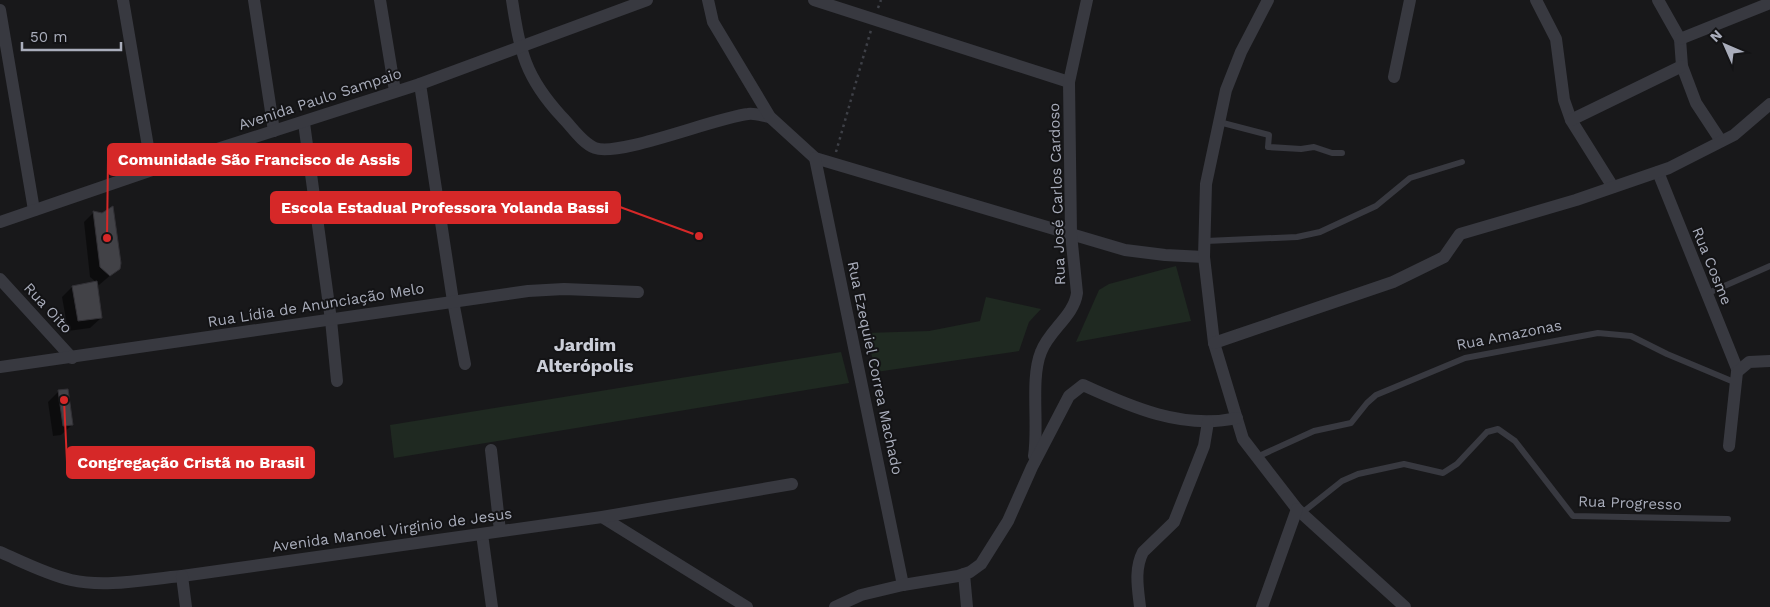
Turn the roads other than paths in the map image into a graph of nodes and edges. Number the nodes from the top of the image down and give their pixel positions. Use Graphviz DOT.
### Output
graph roads {
  1 [pos="123,0"];
  2 [pos="254,0"];
  3 [pos="380,0"];
  4 [pos="512,0"];
  5 [pos="647,0"];
  6 [pos="708,0"];
  7 [pos="814,0"];
  8 [pos="1087,0"];
  9 [pos="1268,0"];
  10 [pos="1410,0"];
  11 [pos="1536,0"];
  12 [pos="1658,0"];
  13 [pos="1770,3"];
  14 [pos="0,10"];
  15 [pos="1680,39"];
  16 [pos="520,49"];
  17 [pos="1682,66"];
  18 [pos="1394,77"];
  19 [pos="1070,82"];
  20 [pos="420,84"];
  21 [pos="395,91"];
  22 [pos="1770,104"];
  23 [pos="770,117"];
  24 [pos="1571,120"];
  25 [pos="1219,122"];
  26 [pos="304,123"];
  27 [pos="274,131"];
  28 [pos="1721,141"];
  29 [pos="1342,153"];
  30 [pos="815,158"];
  31 [pos="1462,162"];
  32 [pos="152,170"];
  33 [pos="1658,172"];
  34 [pos="1613,187"];
  35 [pos="34,210"];
  36 [pos="0,222"];
  37 [pos="1071,234"];
  38 [pos="1206,241"];
  39 [pos="1204,256"];
  40 [pos="1770,266"];
  41 [pos="0,279"];
  42 [pos="638,292"];
  43 [pos="1705,295"];
  44 [pos="452,301"];
  45 [pos="331,320"];
  46 [pos="1214,343"];
  47 [pos="72,358"];
  48 [pos="1770,361"];
  49 [pos="465,364"];
  50 [pos="0,367"];
  51 [pos="1736,377"];
  52 [pos="337,381"];
  53 [pos="1237,418"];
  54 [pos="1208,422"];
  55 [pos="1729,446"];
  56 [pos="492,450"];
  57 [pos="1257,457"];
  58 [pos="1032,467"];
  59 [pos="792,484"];
  60 [pos="1300,511"];
  61 [pos="602,517"];
  62 [pos="1728,519"];
  63 [pos="500,531"];
  64 [pos="482,534"];
  65 [pos="0,552"];
  66 [pos="964,574"];
  67 [pos="182,576"];
  68 [pos="903,584"];
  69 [pos="1399,604"];
  70 [pos="186,607"];
  71 [pos="492,607"];
  72 [pos="747,607"];
  73 [pos="835,607"];
  74 [pos="967,607"];
  75 [pos="1140,607"];
  76 [pos="1262,607"];
  1 -- 32 [label="street"];
  2 -- 27 [label="street"];
  3 -- 21 [label="street"];
  4 -- 16 [label="street"];
  5 -- 16 [label="street, Avenida Paulo Sampaio"];
  6 -- 23 [label="street"];
  7 -- 19 [label="street"];
  8 -- 19 [label="street, Rua José Carlos Cardoso"];
  9 -- 25 [label="street"];
  10 -- 18 [label="street"];
  11 -- 24 [label="street"];
  12 -- 15 [label="street"];
  13 -- 15 [label="street"];
  14 -- 35 [label="street"];
  15 -- 17 [label="street"];
  16 -- 20 [label="street, Avenida Paulo Sampaio"];
  16 -- 23 [label="street"];
  17 -- 24 [label="street"];
  17 -- 28 [label="street"];
  19 -- 37 [label="street, Rua José Carlos Cardoso"];
  20 -- 21 [label="street, Avenida Paulo Sampaio"];
  20 -- 44 [label="street"];
  21 -- 26 [label="street, Avenida Paulo Sampaio"];
  22 -- 28 [label="street"];
  23 -- 30 [label="street"];
  24 -- 34 [label="street"];
  25 -- 29 [label="lane"];
  25 -- 38 [label="street"];
  26 -- 27 [label="street, Avenida Paulo Sampaio"];
  26 -- 45 [label="street"];
  27 -- 32 [label="street, Avenida Paulo Sampaio"];
  28 -- 33 [label="street"];
  30 -- 37 [label="street"];
  30 -- 68 [label="street, Rua Ezequiel Correa Machado"];
  31 -- 38 [label="lane"];
  32 -- 35 [label="street, Avenida Paulo Sampaio"];
  33 -- 34 [label="street"];
  33 -- 43 [label="street, Rua Cosme"];
  34 -- 46 [label="street"];
  35 -- 36 [label="street, Avenida Paulo Sampaio"];
  37 -- 39 [label="street"];
  37 -- 58 [label="street, Rua José Carlos Cardoso"];
  38 -- 39 [label="street"];
  39 -- 46 [label="street"];
  40 -- 43 [label="lane"];
  41 -- 47 [label="street, Rua Oito"];
  42 -- 44 [label="street, Rua Lídia de Anunciação Melo"];
  43 -- 51 [label="street, Rua Cosme"];
  44 -- 45 [label="street, Rua Lídia de Anunciação Melo"];
  44 -- 49 [label="street"];
  45 -- 47 [label="street, Rua Lídia de Anunciação Melo"];
  45 -- 52 [label="street"];
  46 -- 53 [label="street"];
  47 -- 50 [label="street, Rua Lídia de Anunciação Melo"];
  48 -- 51 [label="street"];
  51 -- 55 [label="street"];
  51 -- 57 [label="lane, Rua Amazonas"];
  53 -- 54 [label="street"];
  53 -- 57 [label="street"];
  54 -- 58 [label="street"];
  54 -- 75 [label="street"];
  56 -- 63 [label="street"];
  57 -- 60 [label="street"];
  58 -- 66 [label="street"];
  59 -- 61 [label="street, Avenida Manoel Virginio de Jesus"];
  60 -- 62 [label="lane, Rua Progresso"];
  60 -- 69 [label="street"];
  60 -- 76 [label="street"];
  61 -- 63 [label="street, Avenida Manoel Virginio de Jesus"];
  61 -- 72 [label="street"];
  63 -- 64 [label="street, Avenida Manoel Virginio de Jesus"];
  64 -- 67 [label="street, Avenida Manoel Virginio de Jesus"];
  64 -- 71 [label="street"];
  65 -- 67 [label="street, Avenida Manoel Virginio de Jesus"];
  66 -- 68 [label="street"];
  66 -- 74 [label="street"];
  67 -- 70 [label="street"];
  68 -- 73 [label="street"];
}
